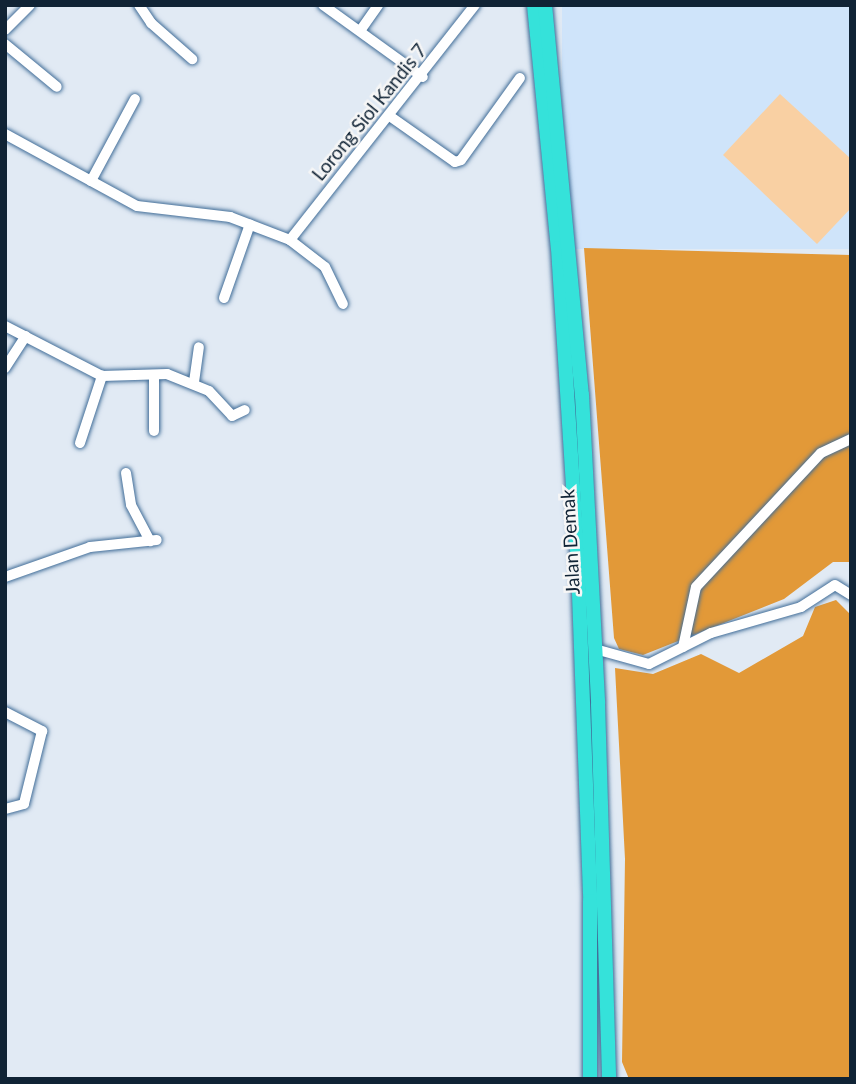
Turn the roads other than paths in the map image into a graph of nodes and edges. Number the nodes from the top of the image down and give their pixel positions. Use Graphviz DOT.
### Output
graph roads {
  1 [pos="30,5"];
  2 [pos="139,5"];
  3 [pos="323,5"];
  4 [pos="378,5"];
  5 [pos="475,5"];
  6 [pos="534,5"];
  7 [pos="545,5"];
  8 [pos="5,30"];
  9 [pos="360,31"];
  10 [pos="5,44"];
  11 [pos="192,59"];
  12 [pos="422,77"];
  13 [pos="520,78"];
  14 [pos="57,87"];
  15 [pos="135,99"];
  16 [pos="391,117"];
  17 [pos="6,136"];
  18 [pos="92,181"];
  19 [pos="250,224"];
  20 [pos="290,240"];
  21 [pos="224,298"];
  22 [pos="344,304"];
  23 [pos="5,326"];
  24 [pos="26,336"];
  25 [pos="199,347"];
  26 [pos="5,368"];
  27 [pos="102,376"];
  28 [pos="154,376"];
  29 [pos="194,382"];
  30 [pos="245,410"];
  31 [pos="154,431"];
  32 [pos="851,439"];
  33 [pos="80,443"];
  34 [pos="126,473"];
  35 [pos="5,577"];
  36 [pos="851,595"];
  37 [pos="683,648"];
  38 [pos="595,649"];
  39 [pos="5,712"];
  40 [pos="5,809"];
  41 [pos="590,1079"];
  42 [pos="609,1079"];
  1 -- 8 [label="street"];
  2 -- 11 [label="street"];
  3 -- 9 [label="street"];
  4 -- 9 [label="street"];
  5 -- 12 [label="street, Lorong Siol Kandis 7"];
  6 -- 41 [label="highway, Jalan Demak"];
  7 -- 38 [label="highway, Jalan Demak"];
  9 -- 12 [label="street"];
  10 -- 14 [label="street"];
  12 -- 16 [label="street, Lorong Siol Kandis 7"];
  13 -- 16 [label="street"];
  15 -- 18 [label="street"];
  16 -- 20 [label="street, Lorong Siol Kandis 7"];
  17 -- 18 [label="street"];
  18 -- 19 [label="street"];
  19 -- 20 [label="street"];
  19 -- 21 [label="street"];
  20 -- 22 [label="street"];
  23 -- 24 [label="street"];
  24 -- 26 [label="street"];
  24 -- 27 [label="street"];
  25 -- 29 [label="street"];
  27 -- 28 [label="street"];
  27 -- 33 [label="street"];
  28 -- 29 [label="street"];
  28 -- 31 [label="street"];
  29 -- 30 [label="street"];
  32 -- 37 [label="street"];
  34 -- 35 [label="street"];
  36 -- 37 [label="street"];
  37 -- 38 [label="street"];
  38 -- 42 [label="highway, Jalan Demak"];
  39 -- 40 [label="street"];
}
